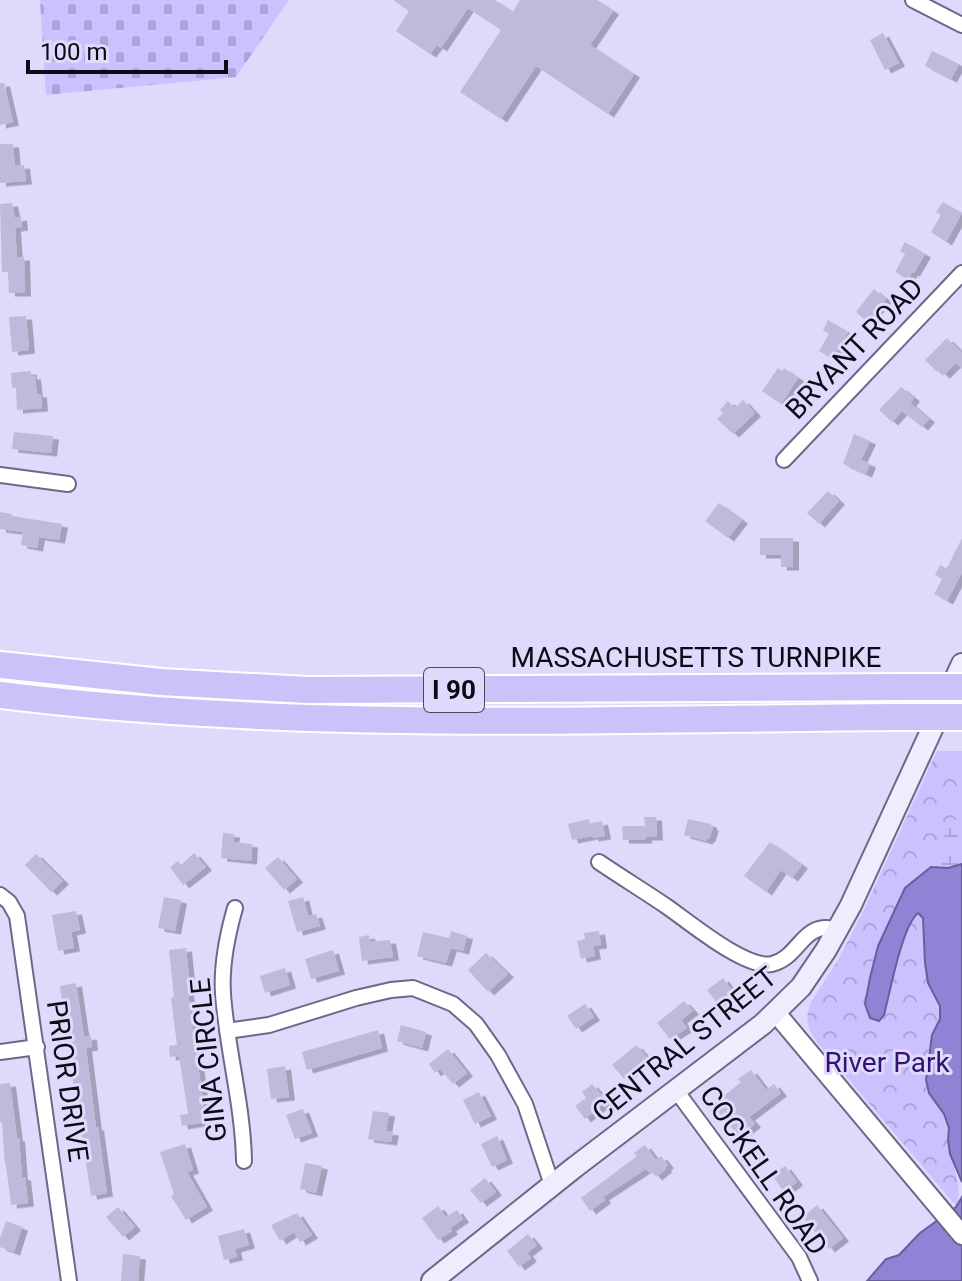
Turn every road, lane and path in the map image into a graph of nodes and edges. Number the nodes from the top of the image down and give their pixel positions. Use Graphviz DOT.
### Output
graph roads {
  1 [pos="913,0"];
  2 [pos="962,25"];
  3 [pos="962,273"];
  4 [pos="784,460"];
  5 [pos="0,475"];
  6 [pos="68,484"];
  7 [pos="962,664"];
  8 [pos="0,665"];
  9 [pos="962,687"];
  10 [pos="0,695"];
  11 [pos="962,717"];
  12 [pos="599,862"];
  13 [pos="0,895"];
  14 [pos="235,908"];
  15 [pos="838,930"];
  16 [pos="776,1013"];
  17 [pos="227,1031"];
  18 [pos="37,1047"];
  19 [pos="0,1052"];
  20 [pos="675,1089"];
  21 [pos="244,1161"];
  22 [pos="552,1185"];
  23 [pos="962,1235"];
  24 [pos="69,1281"];
  25 [pos="432,1281"];
  26 [pos="810,1281"];
  1 -- 2 [label="street"];
  3 -- 4 [label="street, BRYANT ROAD"];
  5 -- 6 [label="street"];
  7 -- 15 [label="main road, CENTRAL STREET"];
  8 -- 9 [label="highway, MASSACHUSETTS TURNPIKE / I 90, bridge"];
  10 -- 11 [label="highway, I 90, bridge"];
  12 -- 15 [label="street"];
  13 -- 18 [label="street, PRIOR DRIVE"];
  14 -- 17 [label="street, GINA CIRCLE"];
  15 -- 16 [label="main road, CENTRAL STREET"];
  16 -- 20 [label="main road, CENTRAL STREET"];
  16 -- 23 [label="street"];
  17 -- 21 [label="street, GINA CIRCLE"];
  17 -- 22 [label="street"];
  18 -- 19 [label="street"];
  18 -- 24 [label="street, PRIOR DRIVE"];
  20 -- 22 [label="main road, CENTRAL STREET"];
  20 -- 26 [label="street, COCKELL ROAD"];
  22 -- 25 [label="main road, CENTRAL STREET"];
}
